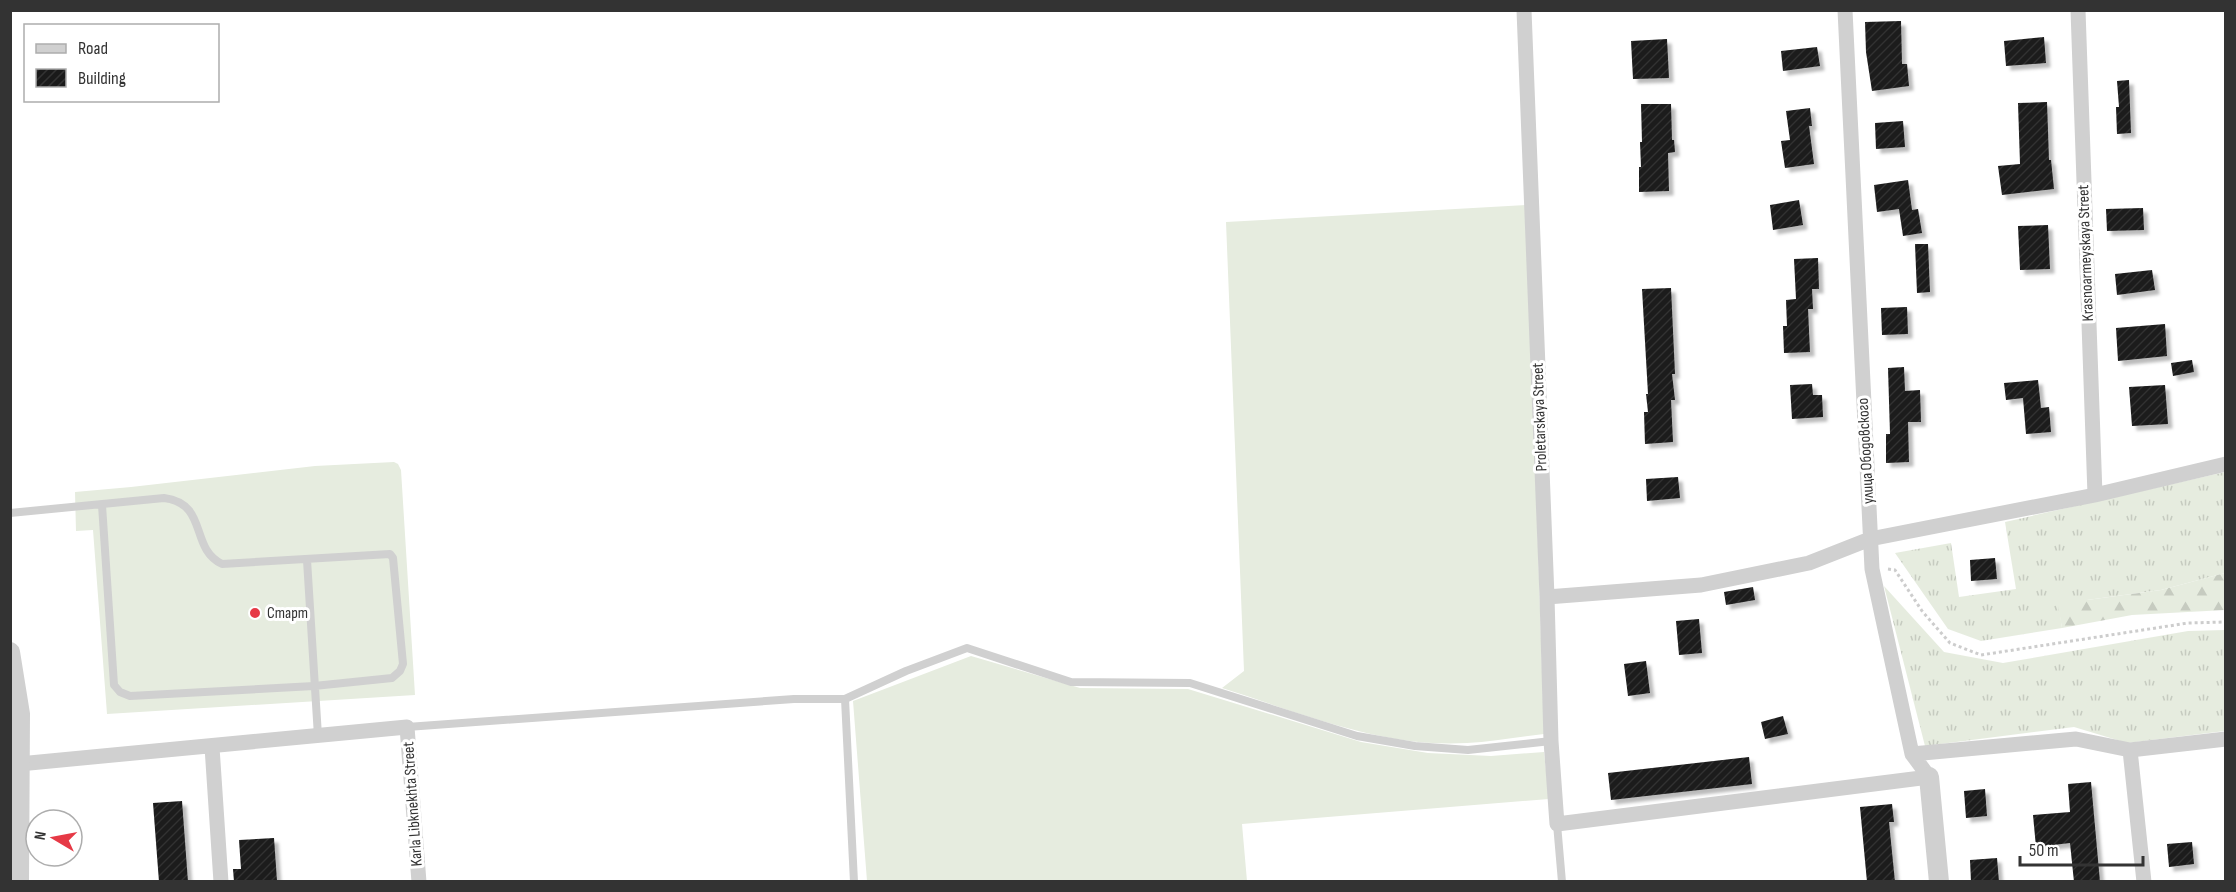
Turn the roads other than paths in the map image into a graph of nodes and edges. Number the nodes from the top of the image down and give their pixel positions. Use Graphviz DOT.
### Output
graph roads {
  1 [pos="1524,10"];
  2 [pos="1845,10"];
  3 [pos="2078,10"];
  4 [pos="2226,464"];
  5 [pos="2095,495"];
  6 [pos="102,505"];
  7 [pos="10,513"];
  8 [pos="1870,539"];
  9 [pos="307,560"];
  10 [pos="1547,597"];
  11 [pos="10,652"];
  12 [pos="314,686"];
  13 [pos="845,699"];
  14 [pos="407,727"];
  15 [pos="318,736"];
  16 [pos="2226,739"];
  17 [pos="1551,741"];
  18 [pos="212,747"];
  19 [pos="2130,750"];
  20 [pos="1912,754"];
  21 [pos="19,764"];
  22 [pos="1929,777"];
  23 [pos="1557,824"];
  24 [pos="19,882"];
  25 [pos="221,882"];
  26 [pos="419,882"];
  27 [pos="854,882"];
  28 [pos="1562,882"];
  29 [pos="1940,882"];
  30 [pos="2144,882"];
  1 -- 10 [label="street, Proletarskaya Street"];
  2 -- 8 [label="street, улица Ободовского"];
  3 -- 5 [label="street, Krasnoarmeyskaya Street"];
  4 -- 5 [label="street"];
  5 -- 8 [label="street"];
  6 -- 7 [label="lane"];
  6 -- 9 [label="lane"];
  6 -- 12 [label="lane"];
  8 -- 10 [label="street"];
  8 -- 20 [label="street, улица Ободовского"];
  9 -- 12 [label="lane"];
  9 -- 12 [label="lane"];
  10 -- 17 [label="street, Proletarskaya Street"];
  11 -- 21 [label="street"];
  12 -- 15 [label="lane"];
  13 -- 14 [label="lane"];
  13 -- 17 [label="lane"];
  13 -- 27 [label="lane"];
  14 -- 15 [label="street"];
  14 -- 26 [label="street, Karla Libknekhta Street"];
  15 -- 18 [label="street"];
  16 -- 19 [label="street"];
  17 -- 23 [label="street, Proletarskaya Street"];
  18 -- 21 [label="street"];
  18 -- 25 [label="street"];
  19 -- 20 [label="street"];
  19 -- 30 [label="street"];
  20 -- 22 [label="street, улица Ободовского"];
  21 -- 24 [label="street"];
  22 -- 23 [label="street"];
  22 -- 29 [label="street"];
  23 -- 28 [label="lane"];
}
